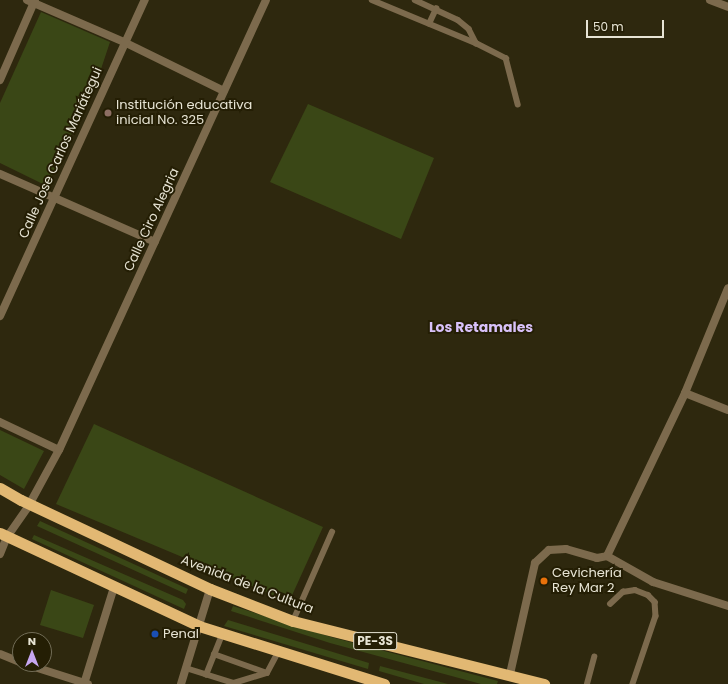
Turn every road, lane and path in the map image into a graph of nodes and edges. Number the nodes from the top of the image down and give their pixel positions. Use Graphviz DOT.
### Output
graph roads {
  1 [pos="145,0"];
  2 [pos="266,0"];
  3 [pos="372,0"];
  4 [pos="415,0"];
  5 [pos="710,0"];
  6 [pos="32,1"];
  7 [pos="728,7"];
  8 [pos="436,9"];
  9 [pos="429,24"];
  10 [pos="124,42"];
  11 [pos="476,42"];
  12 [pos="0,80"];
  13 [pos="224,91"];
  14 [pos="518,104"];
  15 [pos="0,174"];
  16 [pos="55,197"];
  17 [pos="155,242"];
  18 [pos="728,288"];
  19 [pos="0,316"];
  20 [pos="685,393"];
  21 [pos="728,410"];
  22 [pos="0,422"];
  23 [pos="59,450"];
  24 [pos="0,489"];
  25 [pos="29,504"];
  26 [pos="332,532"];
  27 [pos="4,535"];
  28 [pos="0,554"];
  29 [pos="607,556"];
  30 [pos="114,587"];
  31 [pos="210,589"];
  32 [pos="610,604"];
  33 [pos="728,606"];
  34 [pos="294,621"];
  35 [pos="199,626"];
  36 [pos="222,635"];
  37 [pos="278,652"];
  38 [pos="0,654"];
  39 [pos="214,654"];
  40 [pos="594,658"];
  41 [pos="12,659"];
  42 [pos="186,668"];
  43 [pos="49,672"];
  44 [pos="266,673"];
  45 [pos="510,674"];
  46 [pos="206,675"];
  47 [pos="367,682"];
  48 [pos="85,684"];
  49 [pos="181,684"];
  50 [pos="384,684"];
  51 [pos="544,684"];
  52 [pos="587,684"];
  53 [pos="633,684"];
  1 -- 10 [label="street, Calle Jose Carlos Mariátegui"];
  2 -- 13 [label="street, Calle Ciro Alegria"];
  3 -- 9 [label="lane"];
  4 -- 8 [label="lane"];
  5 -- 7 [label="street"];
  6 -- 10 [label="street"];
  6 -- 12 [label="street"];
  8 -- 9 [label="lane"];
  8 -- 11 [label="lane"];
  9 -- 11 [label="lane"];
  10 -- 13 [label="street"];
  10 -- 16 [label="street, Calle Jose Carlos Mariátegui"];
  11 -- 14 [label="lane"];
  13 -- 17 [label="street, Calle Ciro Alegria"];
  15 -- 16 [label="street"];
  16 -- 17 [label="street"];
  16 -- 19 [label="street, Calle Jose Carlos Mariátegui"];
  17 -- 23 [label="street, Calle Ciro Alegria"];
  18 -- 20 [label="street"];
  20 -- 21 [label="street"];
  20 -- 29 [label="street"];
  22 -- 23 [label="street"];
  23 -- 25 [label="street, Calle Ciro Alegria"];
  24 -- 25 [label="highway, Avenida de la Cultura / PE-3S"];
  25 -- 27 [label="street, Calle Ciro Alegria"];
  25 -- 31 [label="highway, Avenida de la Cultura / PE-3S"];
  26 -- 34 [label="lane"];
  27 -- 28 [label="street, Calle Ciro Alegria"];
  27 -- 30 [label="highway"];
  29 -- 33 [label="street"];
  29 -- 45 [label="street"];
  30 -- 35 [label="highway"];
  30 -- 48 [label="street"];
  31 -- 34 [label="highway, Avenida de la Cultura / PE-3S"];
  31 -- 35 [label="street"];
  32 -- 53 [label="lane"];
  34 -- 45 [label="highway, Avenida de la Cultura / PE-3S"];
  35 -- 36 [label="highway"];
  35 -- 42 [label="street"];
  36 -- 37 [label="highway"];
  36 -- 39 [label="lane"];
  37 -- 44 [label="lane"];
  37 -- 47 [label="highway"];
  38 -- 41 [label="street"];
  39 -- 44 [label="lane"];
  39 -- 46 [label="lane"];
  40 -- 52 [label="lane"];
  42 -- 46 [label="lane"];
  42 -- 49 [label="street"];
  43 -- 48 [label="street"];
  44 -- 46 [label="lane"];
  45 -- 51 [label="highway, Avenida de la Cultura / PE-3S"];
  47 -- 50 [label="highway"];
}
